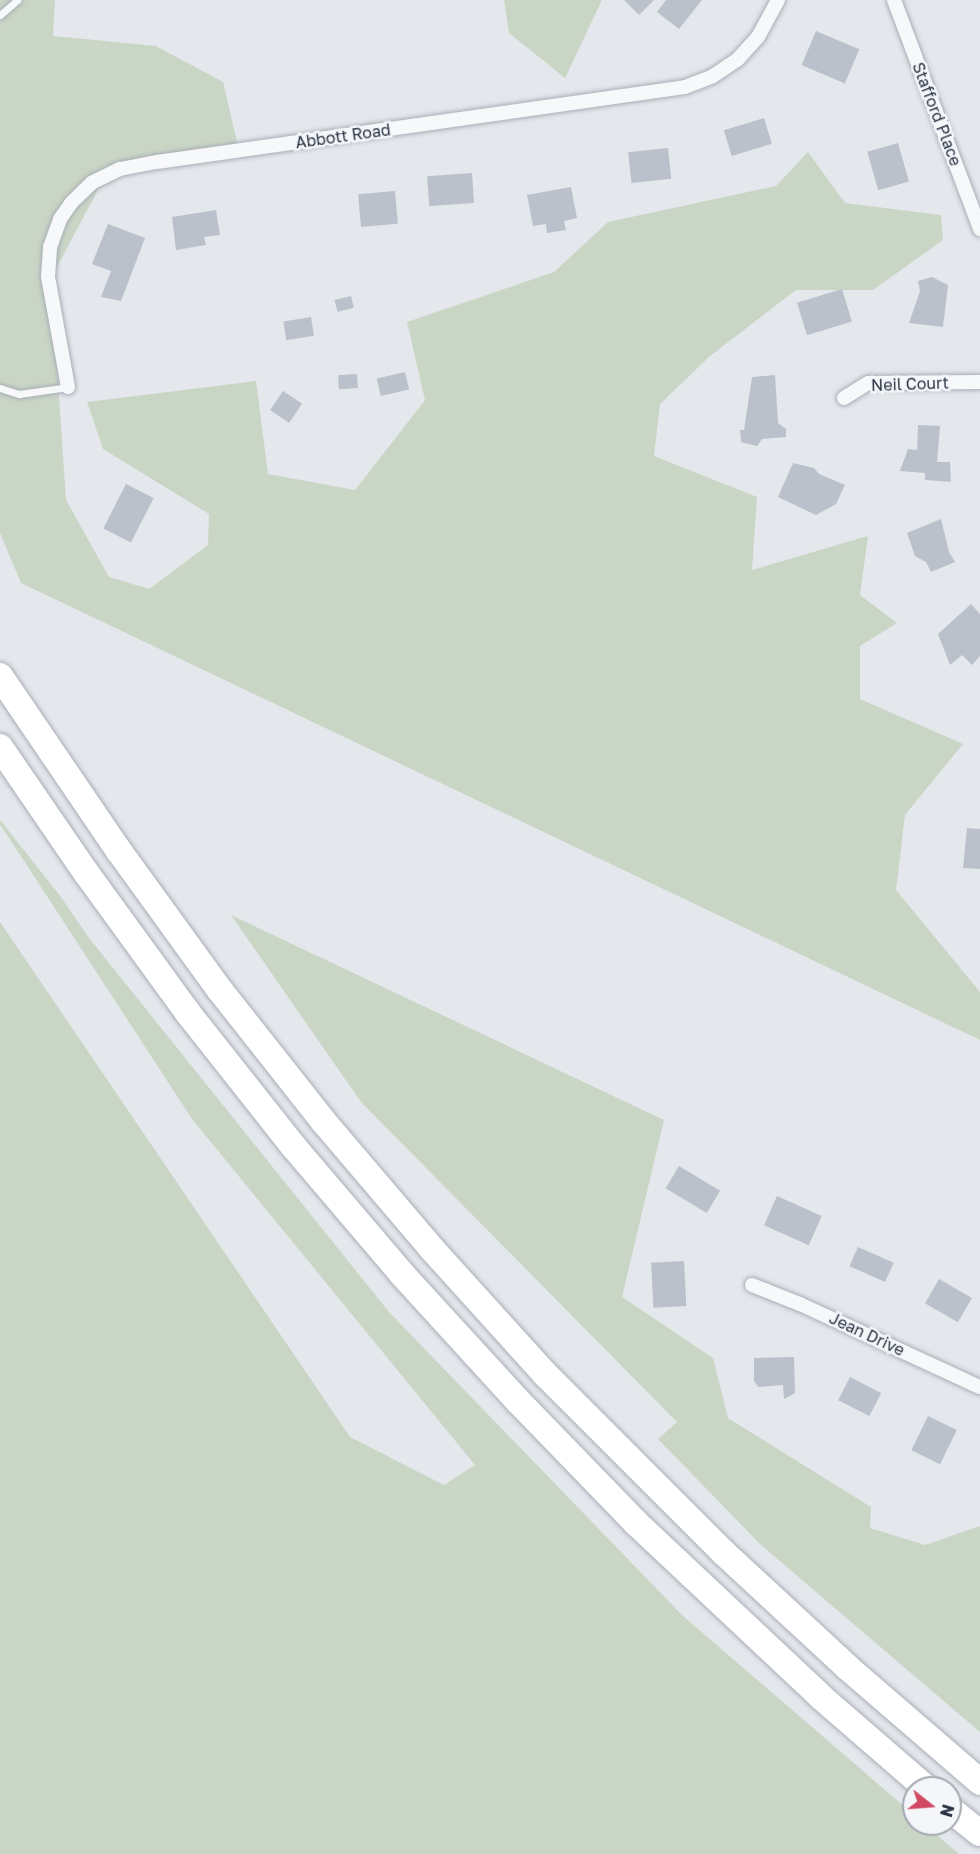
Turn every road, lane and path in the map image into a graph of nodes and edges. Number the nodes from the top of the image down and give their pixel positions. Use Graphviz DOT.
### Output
graph roads {
  1 [pos="17,0"];
  2 [pos="778,0"];
  3 [pos="894,0"];
  4 [pos="0,15"];
  5 [pos="980,229"];
  6 [pos="980,382"];
  7 [pos="68,387"];
  8 [pos="0,388"];
  9 [pos="844,398"];
  10 [pos="0,676"];
  11 [pos="0,747"];
  12 [pos="752,1285"];
  13 [pos="980,1387"];
  14 [pos="912,1776"];
  15 [pos="980,1782"];
  16 [pos="962,1819"];
  17 [pos="980,1833"];
  1 -- 4 [label="lane"];
  2 -- 7 [label="street, Abbott Road"];
  3 -- 5 [label="street, Stafford Place"];
  6 -- 9 [label="street, Neil Court"];
  7 -- 8 [label="lane"];
  10 -- 15 [label="highway"];
  11 -- 14 [label="highway"];
  12 -- 13 [label="street, Jean Drive"];
  16 -- 17 [label="highway"];
}
